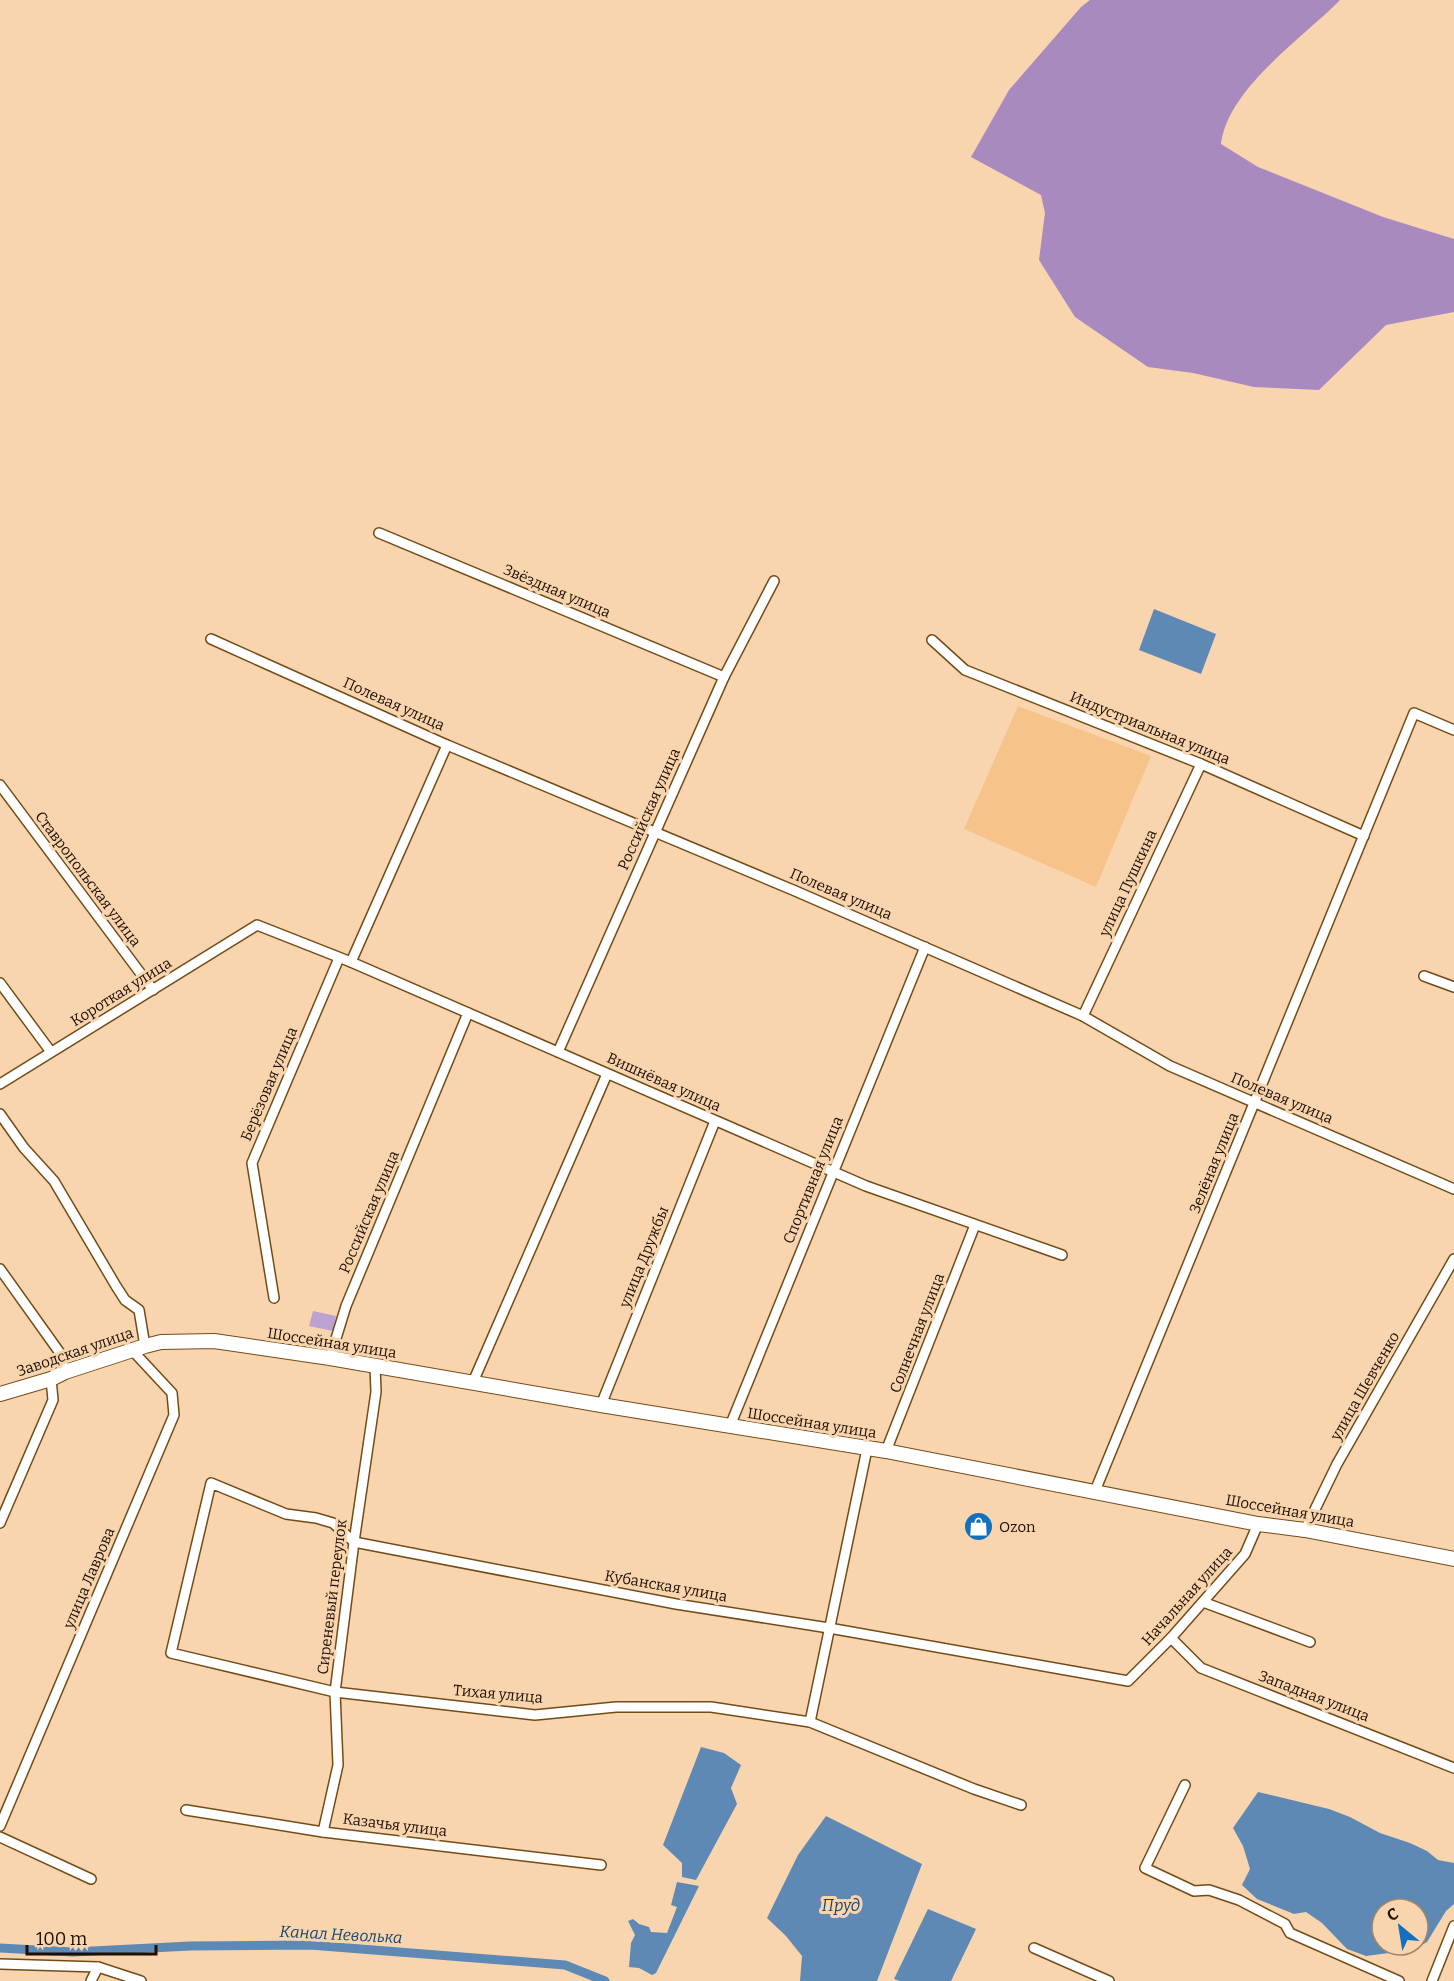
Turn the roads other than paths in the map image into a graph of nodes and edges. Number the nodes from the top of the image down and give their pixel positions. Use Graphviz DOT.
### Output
graph roads {
  1 [pos="379,533"];
  2 [pos="774,580"];
  3 [pos="211,639"];
  4 [pos="932,640"];
  5 [pos="724,677"];
  6 [pos="1454,730"];
  7 [pos="447,745"];
  8 [pos="1201,764"];
  9 [pos="0,785"];
  10 [pos="656,832"];
  11 [pos="1364,836"];
  12 [pos="257,925"];
  13 [pos="925,947"];
  14 [pos="339,958"];
  15 [pos="351,962"];
  16 [pos="1424,976"];
  17 [pos="0,983"];
  18 [pos="1454,987"];
  19 [pos="153,990"];
  20 [pos="468,1013"];
  21 [pos="1083,1016"];
  22 [pos="51,1052"];
  23 [pos="558,1052"];
  24 [pos="607,1074"];
  25 [pos="0,1084"];
  26 [pos="1255,1103"];
  27 [pos="0,1114"];
  28 [pos="716,1121"];
  29 [pos="832,1173"];
  30 [pos="1454,1189"];
  31 [pos="975,1225"];
  32 [pos="1062,1255"];
  33 [pos="1454,1259"];
  34 [pos="0,1269"];
  35 [pos="274,1298"];
  36 [pos="161,1342"];
  37 [pos="138,1348"];
  38 [pos="330,1358"];
  39 [pos="375,1366"];
  40 [pos="65,1372"];
  41 [pos="51,1379"];
  42 [pos="473,1382"];
  43 [pos="0,1394"];
  44 [pos="601,1405"];
  45 [pos="730,1426"];
  46 [pos="867,1449"];
  47 [pos="886,1451"];
  48 [pos="211,1483"];
  49 [pos="1095,1491"];
  50 [pos="0,1523"];
  51 [pos="1258,1524"];
  52 [pos="1305,1530"];
  53 [pos="354,1542"];
  54 [pos="1454,1559"];
  55 [pos="1203,1602"];
  56 [pos="829,1628"];
  57 [pos="1171,1638"];
  58 [pos="1310,1642"];
  59 [pos="1128,1681"];
  60 [pos="335,1692"];
  61 [pos="810,1722"];
  62 [pos="1454,1768"];
  63 [pos="1185,1785"];
  64 [pos="1021,1805"];
  65 [pos="186,1810"];
  66 [pos="0,1826"];
  67 [pos="323,1832"];
  68 [pos="0,1838"];
  69 [pos="601,1865"];
  70 [pos="91,1879"];
  71 [pos="1454,1926"];
  72 [pos="1034,1947"];
  73 [pos="0,1964"];
  74 [pos="98,1967"];
  75 [pos="91,1981"];
  76 [pos="141,1981"];
  77 [pos="1109,1981"];
  78 [pos="1399,1981"];
  79 [pos="1432,1981"];
  1 -- 5 [label="street, Звёздная улица"];
  2 -- 5 [label="street, Российская улица"];
  3 -- 7 [label="street, Полевая улица"];
  4 -- 8 [label="street, Индустриальная улица"];
  5 -- 10 [label="street, Российская улица"];
  6 -- 11 [label="street, Зелёная улица"];
  7 -- 10 [label="street, Полевая улица"];
  7 -- 15 [label="street"];
  8 -- 11 [label="street, Индустриальная улица"];
  8 -- 21 [label="street, улица Пушкина"];
  9 -- 19 [label="street, Ставропольская улица"];
  10 -- 13 [label="street, Полевая улица"];
  10 -- 23 [label="street, Российская улица"];
  11 -- 26 [label="street, Зелёная улица"];
  12 -- 14 [label="street, Вишнёвая улица"];
  12 -- 19 [label="street, Короткая улица"];
  13 -- 21 [label="street, Полевая улица"];
  13 -- 29 [label="street, Спортивная улица"];
  14 -- 15 [label="street, Вишнёвая улица"];
  14 -- 35 [label="street, Берёзовая улица"];
  15 -- 20 [label="street, Вишнёвая улица"];
  16 -- 18 [label="street"];
  17 -- 22 [label="street"];
  19 -- 22 [label="street, Короткая улица"];
  20 -- 23 [label="street, Вишнёвая улица"];
  20 -- 38 [label="street, Российская улица"];
  21 -- 26 [label="street, Полевая улица"];
  22 -- 25 [label="street, Короткая улица"];
  23 -- 24 [label="street, Вишнёвая улица"];
  24 -- 28 [label="street, Вишнёвая улица"];
  24 -- 42 [label="street"];
  26 -- 30 [label="street, Полевая улица"];
  26 -- 49 [label="street, Зелёная улица"];
  27 -- 37 [label="street"];
  28 -- 29 [label="street, Вишнёвая улица"];
  28 -- 44 [label="street, улица Дружбы"];
  29 -- 31 [label="street, Вишнёвая улица"];
  29 -- 45 [label="street, Спортивная улица"];
  31 -- 32 [label="street, Вишнёвая улица"];
  31 -- 47 [label="street, Солнечная улица"];
  33 -- 52 [label="street, улица Шевченко"];
  34 -- 40 [label="street"];
  36 -- 37 [label="main road, Заводская улица"];
  36 -- 38 [label="main road, Шоссейная улица"];
  37 -- 40 [label="main road, Заводская улица"];
  37 -- 66 [label="street, улица Лаврова"];
  38 -- 39 [label="main road, Шоссейная улица"];
  39 -- 42 [label="main road, Шоссейная улица"];
  39 -- 53 [label="street, Сиреневый переулок"];
  40 -- 41 [label="main road, Заводская улица"];
  41 -- 43 [label="main road, Заводская улица"];
  41 -- 50 [label="street"];
  42 -- 44 [label="main road, Шоссейная улица"];
  44 -- 45 [label="main road, Шоссейная улица"];
  45 -- 46 [label="main road, Шоссейная улица"];
  46 -- 47 [label="main road, Шоссейная улица"];
  46 -- 56 [label="street"];
  47 -- 49 [label="main road, Шоссейная улица"];
  48 -- 53 [label="street, Кубанская улица"];
  48 -- 60 [label="street, Тихая улица"];
  49 -- 51 [label="main road, Шоссейная улица"];
  51 -- 52 [label="main road, Шоссейная улица"];
  51 -- 55 [label="street, Начальная улица"];
  52 -- 54 [label="main road, Шоссейная улица"];
  53 -- 56 [label="street, Кубанская улица"];
  53 -- 60 [label="street, Сиреневый переулок"];
  55 -- 57 [label="street, Начальная улица"];
  55 -- 58 [label="street"];
  56 -- 59 [label="street, Кубанская улица"];
  56 -- 61 [label="street"];
  57 -- 59 [label="street, Начальная улица"];
  57 -- 62 [label="street, Западная улица"];
  60 -- 61 [label="street, Тихая улица"];
  60 -- 67 [label="street, Сиреневый переулок"];
  61 -- 64 [label="street, Тихая улица"];
  63 -- 78 [label="street"];
  65 -- 67 [label="street, Казачья улица"];
  67 -- 69 [label="street, Казачья улица"];
  68 -- 70 [label="street"];
  71 -- 79 [label="street"];
  72 -- 77 [label="street"];
  73 -- 74 [label="street"];
  74 -- 75 [label="street"];
  74 -- 76 [label="street"];
}
